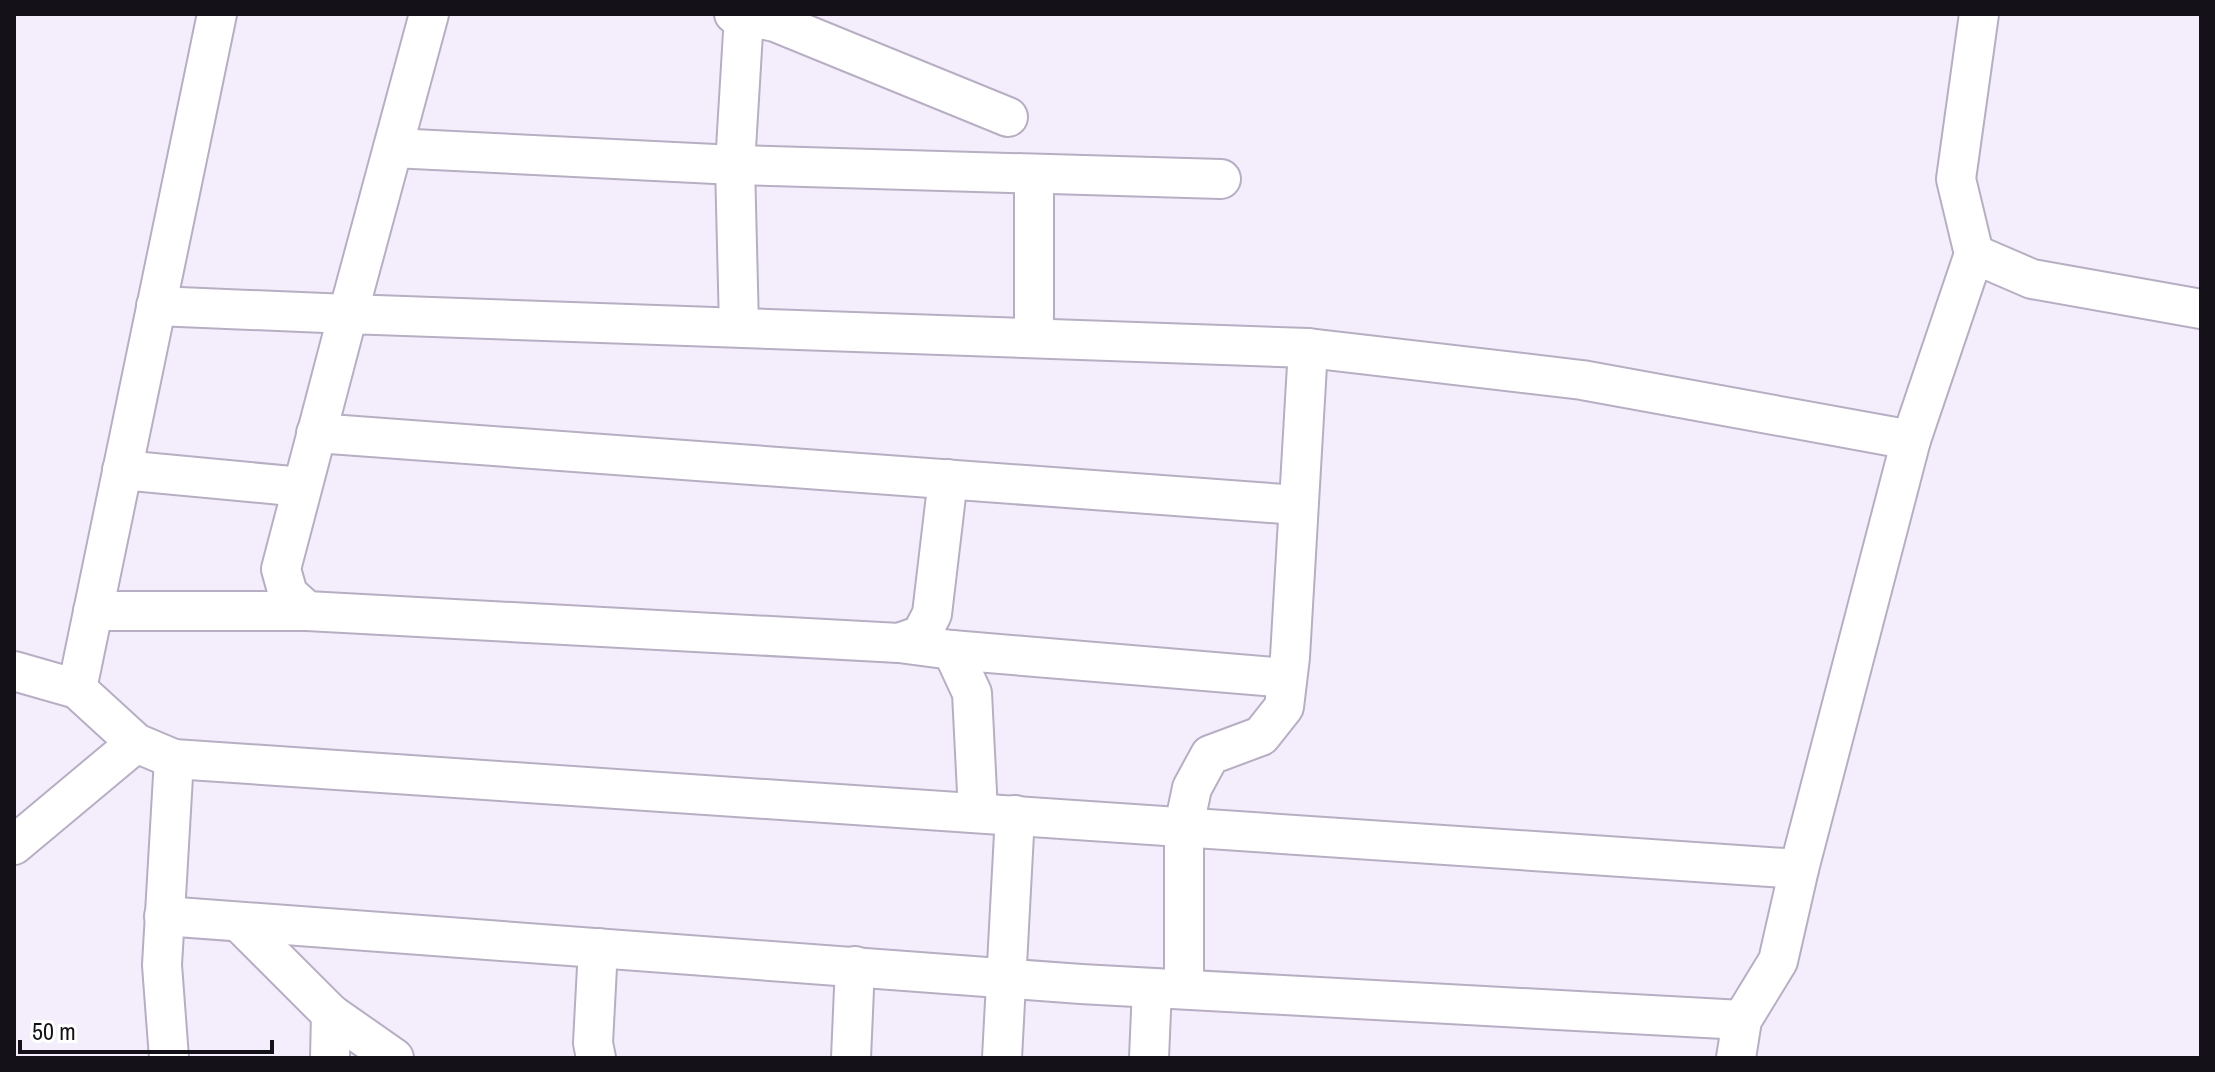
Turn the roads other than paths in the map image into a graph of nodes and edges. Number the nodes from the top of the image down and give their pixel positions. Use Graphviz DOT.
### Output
graph roads {
  1 [pos="217,14"];
  2 [pos="429,14"];
  3 [pos="1979,14"];
  4 [pos="739,15"];
  5 [pos="1008,117"];
  6 [pos="393,148"];
  7 [pos="735,165"];
  8 [pos="1034,174"];
  9 [pos="1221,179"];
  10 [pos="1974,254"];
  11 [pos="156,306"];
  12 [pos="2201,309"];
  13 [pos="348,314"];
  14 [pos="739,327"];
  15 [pos="1034,337"];
  16 [pos="1308,348"];
  17 [pos="316,433"];
  18 [pos="1911,440"];
  19 [pos="122,470"];
  20 [pos="948,479"];
  21 [pos="302,487"];
  22 [pos="1298,505"];
  23 [pos="93,611"];
  24 [pos="307,611"];
  25 [pos="899,643"];
  26 [pos="952,650"];
  27 [pos="14,671"];
  28 [pos="1287,678"];
  29 [pos="77,689"];
  30 [pos="136,743"];
  31 [pos="174,759"];
  32 [pos="978,812"];
  33 [pos="1015,815"];
  34 [pos="1184,826"];
  35 [pos="14,845"];
  36 [pos="1799,869"];
  37 [pos="164,916"];
  38 [pos="239,922"];
  39 [pos="598,948"];
  40 [pos="855,966"];
  41 [pos="1006,978"];
  42 [pos="1168,988"];
  43 [pos="331,1014"];
  44 [pos="1742,1020"];
  45 [pos="169,1058"];
  46 [pos="330,1058"];
  47 [pos="394,1058"];
  48 [pos="596,1058"];
  49 [pos="851,1058"];
  50 [pos="1002,1058"];
  51 [pos="1149,1058"];
  52 [pos="1736,1058"];
  1 -- 11 [label="street"];
  2 -- 6 [label="street"];
  3 -- 10 [label="street"];
  4 -- 5 [label="street"];
  4 -- 7 [label="street"];
  6 -- 7 [label="street"];
  6 -- 13 [label="street"];
  7 -- 8 [label="street"];
  7 -- 14 [label="street"];
  8 -- 9 [label="street"];
  8 -- 15 [label="street"];
  10 -- 12 [label="street"];
  10 -- 18 [label="street"];
  11 -- 13 [label="street"];
  11 -- 19 [label="street"];
  13 -- 14 [label="street"];
  13 -- 17 [label="street"];
  14 -- 15 [label="street"];
  15 -- 16 [label="street"];
  16 -- 18 [label="street"];
  16 -- 22 [label="street"];
  17 -- 20 [label="street"];
  17 -- 21 [label="street"];
  18 -- 36 [label="street"];
  19 -- 21 [label="street"];
  19 -- 23 [label="street"];
  20 -- 22 [label="street"];
  20 -- 25 [label="street"];
  21 -- 24 [label="street"];
  22 -- 28 [label="street"];
  23 -- 24 [label="street"];
  23 -- 29 [label="street"];
  24 -- 25 [label="street"];
  25 -- 26 [label="street"];
  26 -- 28 [label="street"];
  26 -- 32 [label="street"];
  27 -- 29 [label="street"];
  28 -- 34 [label="street"];
  29 -- 30 [label="street"];
  30 -- 31 [label="street"];
  30 -- 35 [label="street"];
  31 -- 32 [label="street"];
  31 -- 37 [label="street"];
  32 -- 33 [label="street"];
  33 -- 34 [label="street"];
  33 -- 41 [label="street"];
  34 -- 36 [label="street"];
  34 -- 42 [label="street"];
  36 -- 44 [label="street"];
  37 -- 38 [label="street"];
  37 -- 45 [label="street"];
  38 -- 39 [label="street"];
  38 -- 43 [label="street"];
  39 -- 40 [label="street"];
  39 -- 48 [label="street"];
  40 -- 41 [label="street"];
  40 -- 49 [label="street"];
  41 -- 42 [label="street"];
  41 -- 50 [label="street"];
  42 -- 44 [label="street"];
  42 -- 51 [label="street"];
  43 -- 46 [label="street"];
  43 -- 47 [label="street"];
  44 -- 52 [label="street"];
}
